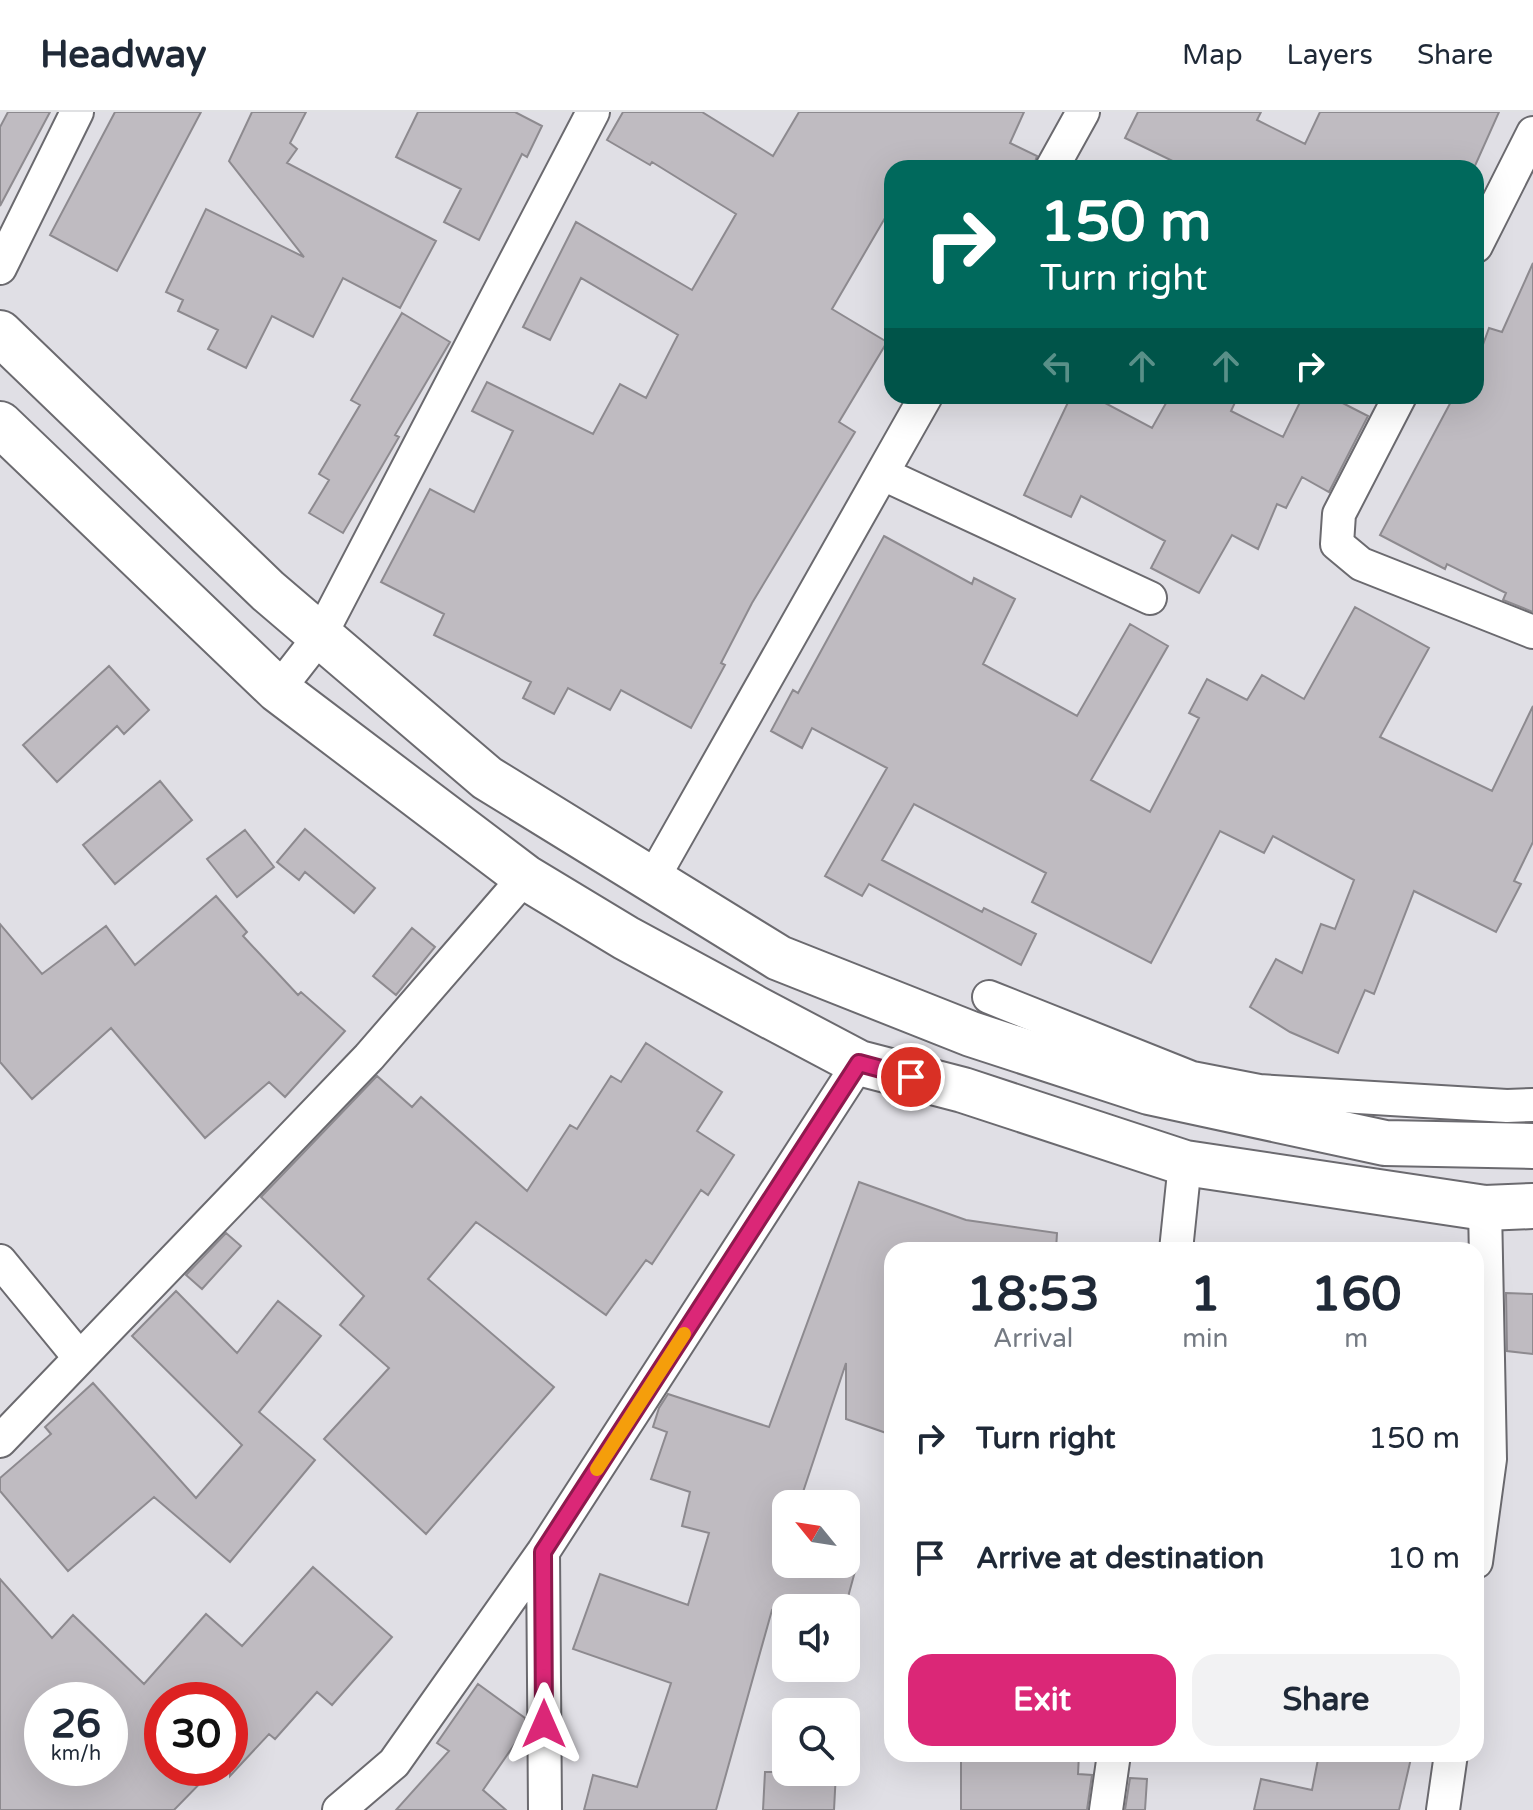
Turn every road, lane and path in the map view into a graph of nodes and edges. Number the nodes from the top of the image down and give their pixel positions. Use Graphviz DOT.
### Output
graph roads {
  1 [pos="77,112"];
  2 [pos="593,112"];
  3 [pos="1083,112"];
  4 [pos="1533,133"];
  5 [pos="1056,160"];
  6 [pos="1484,230"];
  7 [pos="0,268"];
  8 [pos="0,333"];
  9 [pos="922,404"];
  10 [pos="1396,404"];
  11 [pos="0,424"];
  12 [pos="883,474"];
  13 [pos="1150,598"];
  14 [pos="1533,632"];
  15 [pos="320,636"];
  16 [pos="278,690"];
  17 [pos="525,877"];
  18 [pos="652,880"];
  19 [pos="989,997"];
  20 [pos="859,1063"];
  21 [pos="1533,1105"];
  22 [pos="1533,1146"];
  23 [pos="1185,1163"];
  24 [pos="1533,1206"];
  25 [pos="1485,1208"];
  26 [pos="1177,1242"];
  27 [pos="0,1261"];
  28 [pos="79,1357"];
  29 [pos="0,1441"];
  30 [pos="1484,1503"];
  31 [pos="543,1552"];
  32 [pos="1113,1762"];
  33 [pos="1450,1762"];
  34 [pos="339,1810"];
  35 [pos="545,1810"];
  36 [pos="1106,1810"];
  37 [pos="1443,1810"];
  1 -- 7 [label="street"];
  2 -- 15 [label="street"];
  3 -- 5 [label="street"];
  4 -- 6 [label="street"];
  8 -- 15 [label="street"];
  9 -- 12 [label="street"];
  10 -- 14 [label="street"];
  11 -- 16 [label="street"];
  12 -- 13 [label="street"];
  12 -- 18 [label="street"];
  15 -- 16 [label="street"];
  15 -- 18 [label="street"];
  16 -- 17 [label="street"];
  17 -- 20 [label="street"];
  17 -- 28 [label="street"];
  18 -- 22 [label="street"];
  19 -- 21 [label="street"];
  20 -- 23 [label="street"];
  20 -- 31 [label="street"];
  23 -- 25 [label="street"];
  23 -- 26 [label="street"];
  24 -- 25 [label="street"];
  25 -- 30 [label="street"];
  27 -- 28 [label="street"];
  28 -- 29 [label="street"];
  31 -- 34 [label="street"];
  31 -- 35 [label="street"];
  32 -- 36 [label="street"];
  33 -- 37 [label="street"];
}
